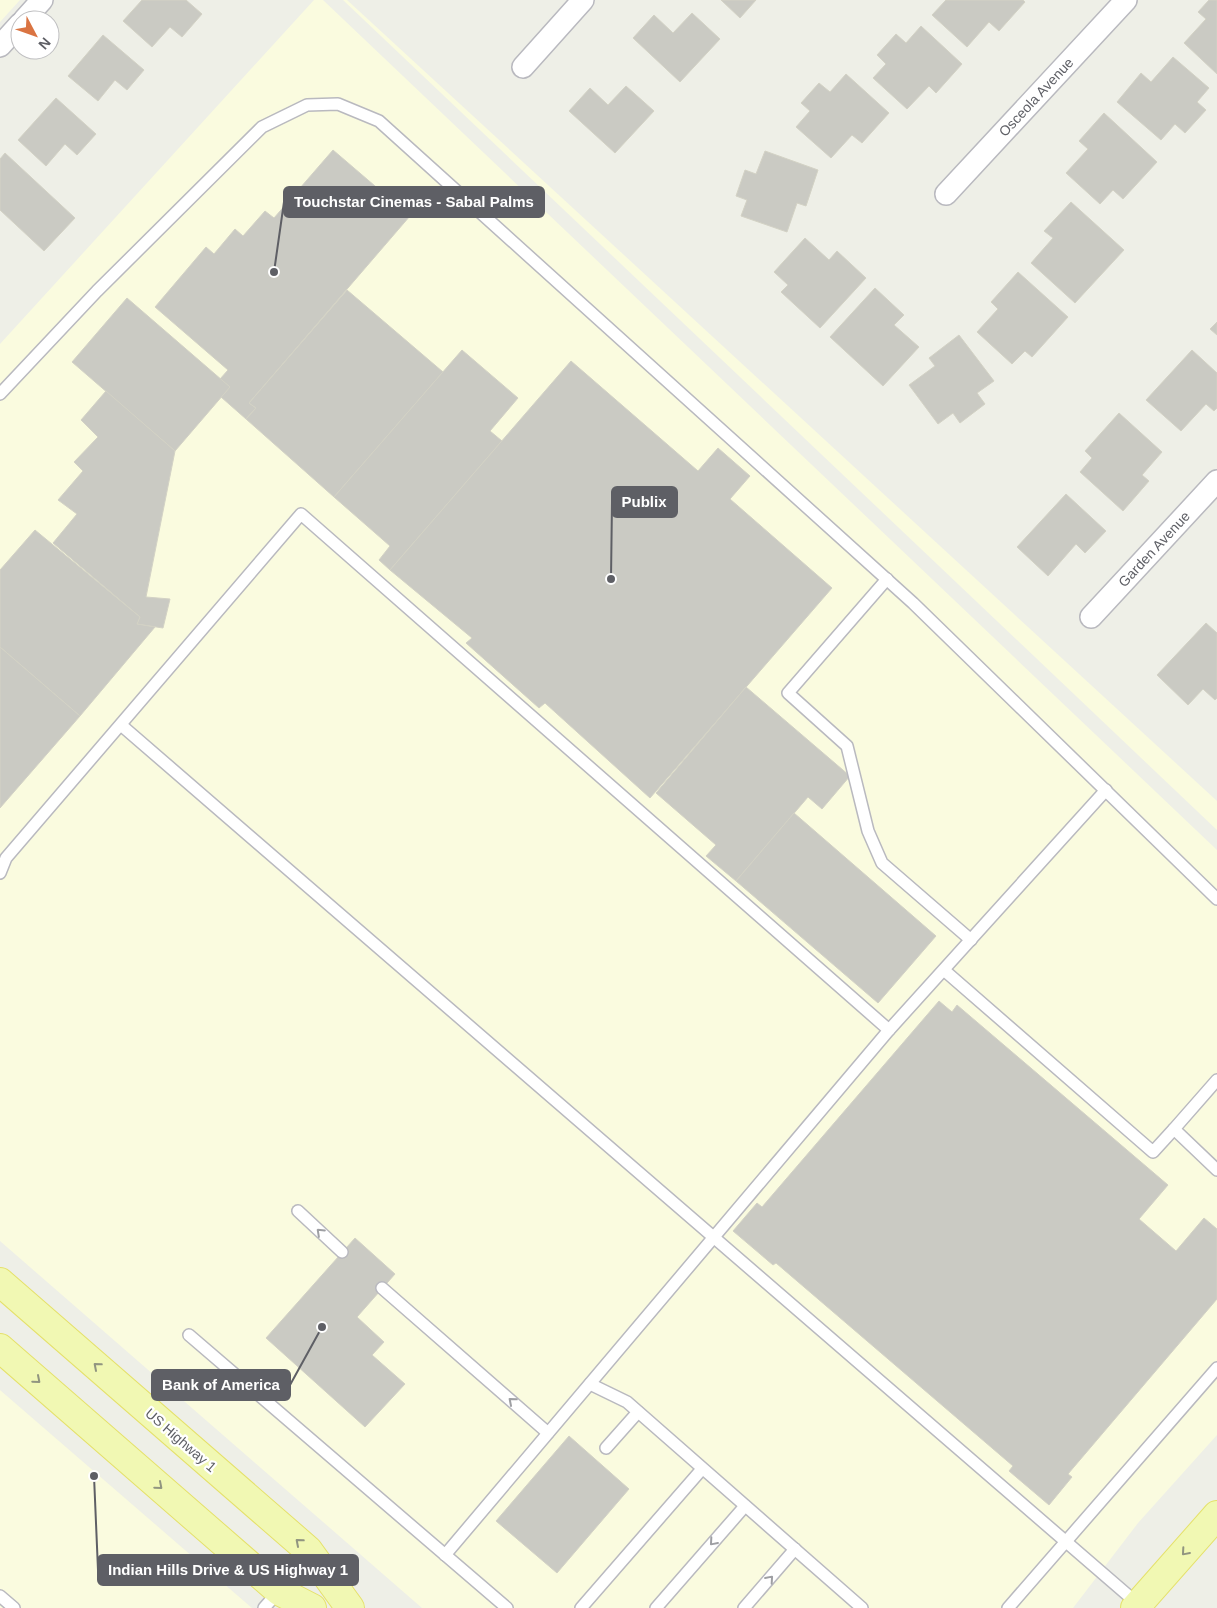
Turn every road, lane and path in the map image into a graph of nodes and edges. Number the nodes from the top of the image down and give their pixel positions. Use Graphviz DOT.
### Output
graph roads {
  1 [pos="42,0"];
  2 [pos="583,0"];
  3 [pos="1126,0"];
  4 [pos="33,10"];
  5 [pos="10,35"];
  6 [pos="0,46"];
  7 [pos="523,66"];
  8 [pos="946,194"];
  9 [pos="0,394"];
  10 [pos="1217,481"];
  11 [pos="887,579"];
  12 [pos="1091,617"];
  13 [pos="121,725"];
  14 [pos="1106,790"];
  15 [pos="0,873"];
  16 [pos="1217,899"];
  17 [pos="971,940"];
  18 [pos="946,971"];
  19 [pos="889,1030"];
  20 [pos="1217,1080"];
  21 [pos="1174,1129"];
  22 [pos="1217,1170"];
  23 [pos="298,1211"];
  24 [pos="714,1237"];
  25 [pos="342,1252"];
  26 [pos="0,1282"];
  27 [pos="382,1288"];
  28 [pos="189,1335"];
  29 [pos="0,1348"];
  30 [pos="1217,1368"];
  31 [pos="590,1384"];
  32 [pos="638,1412"];
  33 [pos="548,1433"];
  34 [pos="606,1448"];
  35 [pos="702,1469"];
  36 [pos="745,1506"];
  37 [pos="1217,1515"];
  38 [pos="1067,1542"];
  39 [pos="795,1549"];
  40 [pos="445,1554"];
  41 [pos="0,1596"];
  42 [pos="271,1600"];
  43 [pos="1137,1606"];
  44 [pos="14,1608"];
  45 [pos="312,1608"];
  46 [pos="350,1608"];
  47 [pos="506,1608"];
  48 [pos="581,1608"];
  49 [pos="656,1608"];
  50 [pos="744,1608"];
  51 [pos="862,1608"];
  52 [pos="1008,1608"];
  1 -- 4 [label="street"];
  2 -- 7 [label="street"];
  3 -- 8 [label="street, Osceola Avenue"];
  5 -- 6 [label="street"];
  9 -- 11 [label="lane"];
  10 -- 12 [label="street, Garden Avenue"];
  11 -- 14 [label="lane"];
  11 -- 17 [label="lane"];
  13 -- 15 [label="lane"];
  13 -- 19 [label="lane"];
  13 -- 24 [label="lane"];
  14 -- 16 [label="lane"];
  14 -- 17 [label="lane"];
  17 -- 18 [label="lane"];
  18 -- 19 [label="lane"];
  18 -- 21 [label="lane"];
  19 -- 24 [label="lane"];
  20 -- 21 [label="lane"];
  21 -- 22 [label="lane"];
  25 -- 23 [label="lane, one-way"];
  24 -- 31 [label="lane"];
  24 -- 38 [label="lane"];
  46 -- 26 [label="main road, US Highway 1, one-way"];
  33 -- 27 [label="lane, one-way"];
  28 -- 40 [label="lane"];
  29 -- 42 [label="main road, one-way"];
  30 -- 38 [label="lane"];
  31 -- 32 [label="lane"];
  31 -- 33 [label="lane"];
  32 -- 34 [label="lane"];
  32 -- 35 [label="lane"];
  33 -- 40 [label="lane"];
  35 -- 36 [label="lane"];
  35 -- 48 [label="lane"];
  36 -- 39 [label="lane"];
  36 -- 49 [label="lane, one-way"];
  37 -- 43 [label="main road, one-way"];
  38 -- 43 [label="lane"];
  38 -- 52 [label="lane"];
  50 -- 39 [label="lane, one-way"];
  39 -- 51 [label="lane"];
  40 -- 47 [label="lane"];
  41 -- 44 [label="lane"];
  42 -- 45 [label="main road"];
}
